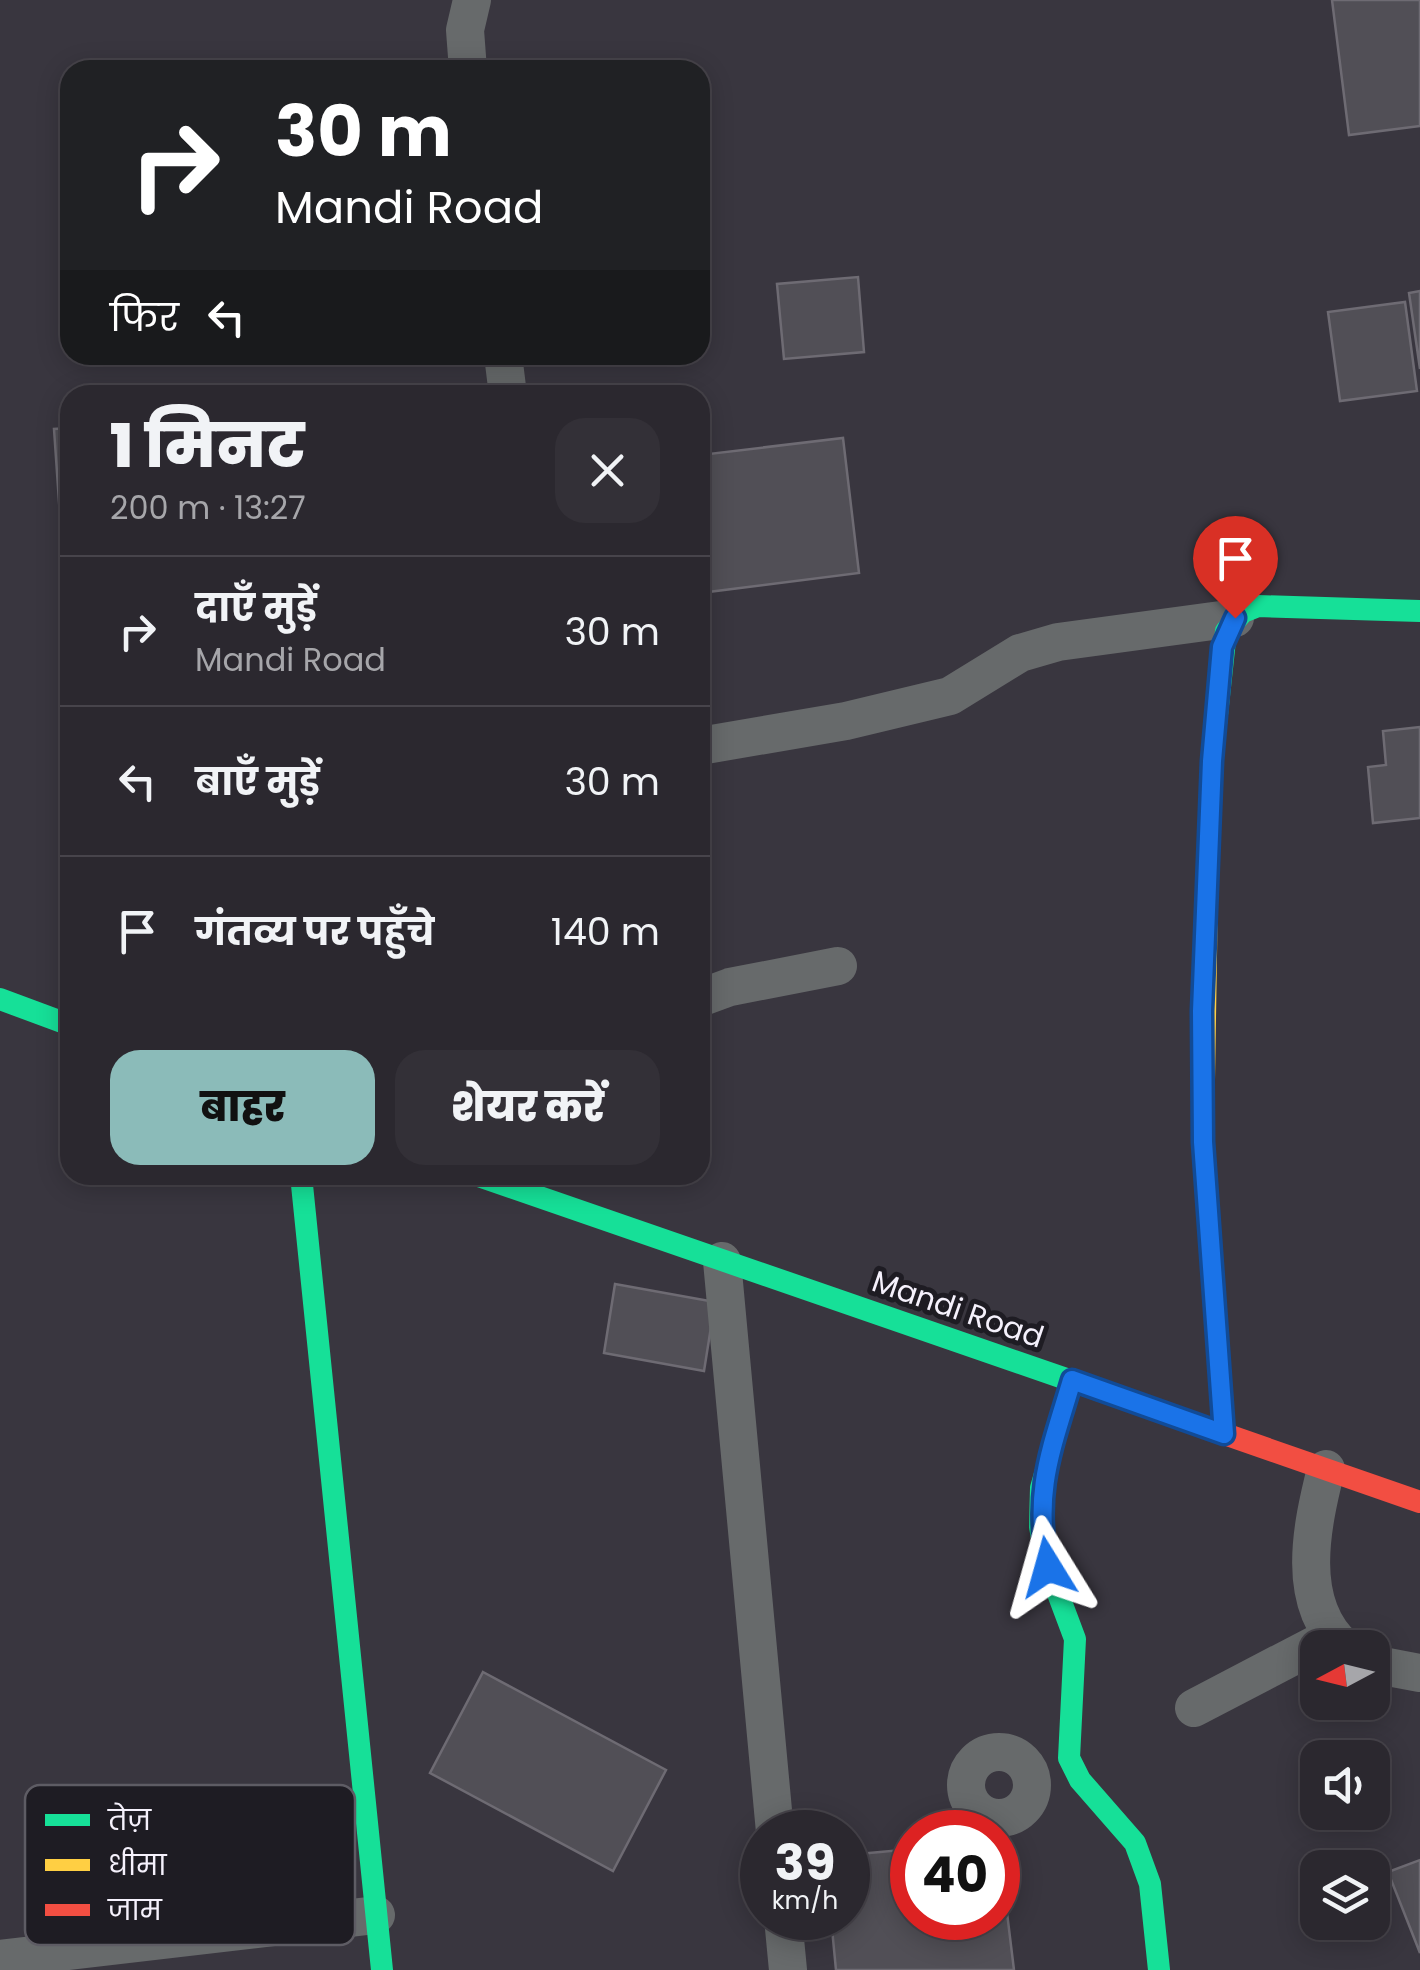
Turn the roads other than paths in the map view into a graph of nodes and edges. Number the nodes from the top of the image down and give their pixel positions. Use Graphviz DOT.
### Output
graph roads {
  1 [pos="472,0"];
  2 [pos="468,60"];
  3 [pos="1420,611"];
  4 [pos="1235,618"];
  5 [pos="710,744"];
  6 [pos="838,966"];
  7 [pos="710,994"];
  8 [pos="0,999"];
  9 [pos="60,1021"];
  10 [pos="302,1185"];
  11 [pos="505,1185"];
  12 [pos="722,1261"];
  13 [pos="1072,1380"];
  14 [pos="1224,1434"];
  15 [pos="1326,1469"];
  16 [pos="1420,1502"];
  17 [pos="1334,1630"];
  18 [pos="1300,1660"];
  19 [pos="1390,1667"];
  20 [pos="1420,1673"];
  21 [pos="1194,1708"];
  22 [pos="1069,1758"];
  23 [pos="1028,1770"];
  24 [pos="773,1810"];
  25 [pos="376,1915"];
  26 [pos="355,1918"];
  27 [pos="785,1940"];
  28 [pos="115,1945"];
  29 [pos="0,1958"];
  30 [pos="382,1970"];
  31 [pos="788,1970"];
  32 [pos="1159,1970"];
  1 -- 2 [label="street"];
  3 -- 4 [label="street"];
  4 -- 5 [label="street"];
  4 -- 14 [label="street"];
  6 -- 7 [label="street"];
  8 -- 9 [label="street"];
  10 -- 25 [label="street"];
  11 -- 12 [label="street, Mandi Road"];
  12 -- 13 [label="street, Mandi Road"];
  12 -- 24 [label="street"];
  13 -- 14 [label="street, Mandi Road"];
  13 -- 22 [label="street"];
  14 -- 15 [label="street, Mandi Road"];
  15 -- 16 [label="street, Mandi Road"];
  15 -- 17 [label="street"];
  18 -- 21 [label="street"];
  19 -- 20 [label="street"];
  22 -- 23 [label="street"];
  22 -- 32 [label="street"];
  25 -- 26 [label="street"];
  25 -- 30 [label="street"];
  27 -- 31 [label="street"];
  28 -- 29 [label="street"];
}
